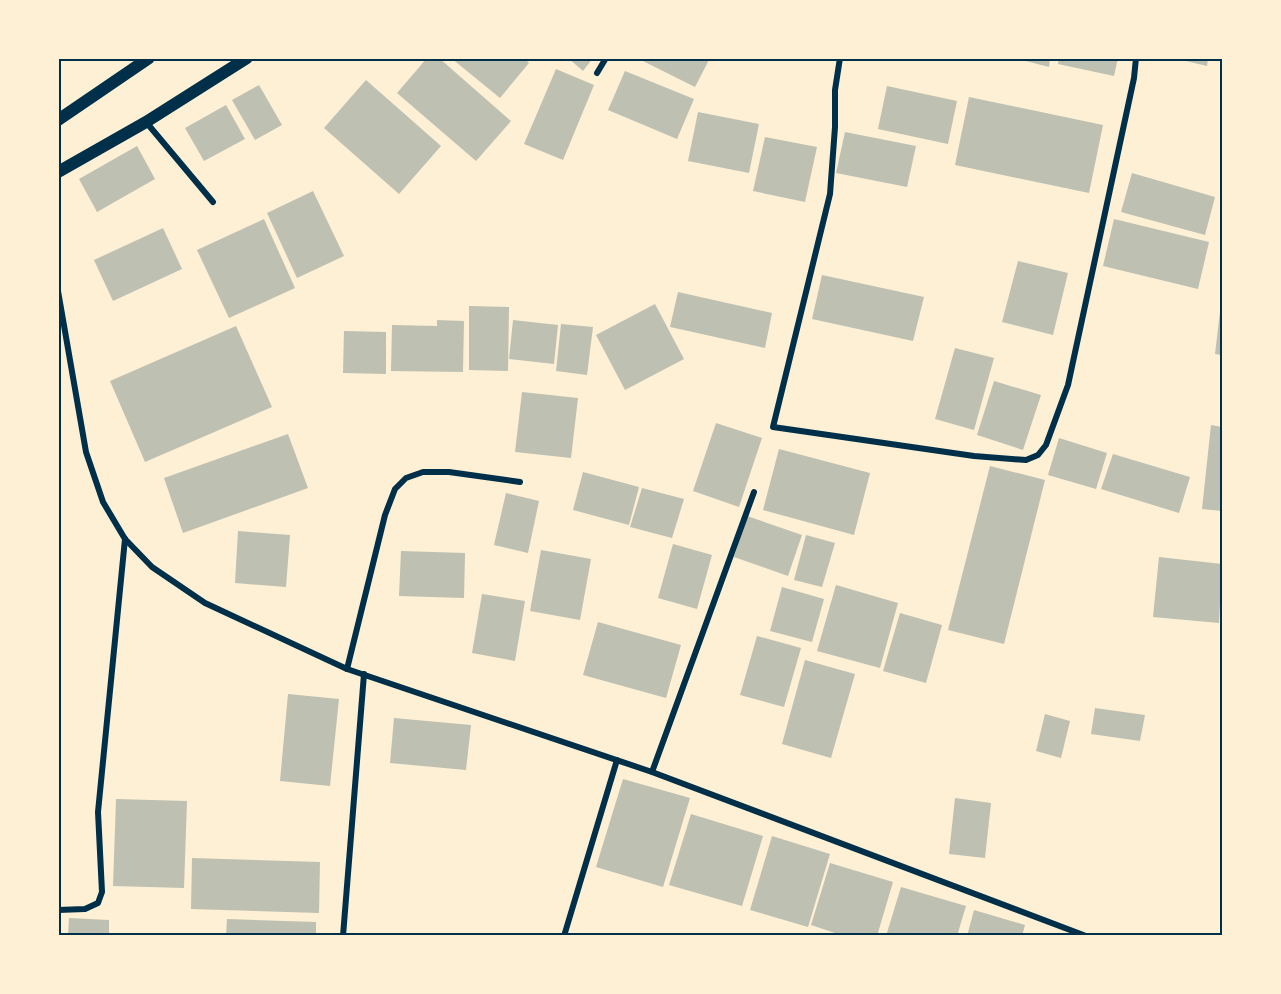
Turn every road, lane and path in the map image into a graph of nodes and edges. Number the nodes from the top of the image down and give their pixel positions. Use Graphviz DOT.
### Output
graph roads {
  1 [pos="149,58"];
  2 [pos="247,58"];
  3 [pos="606,58"];
  4 [pos="840,58"];
  5 [pos="1136,58"];
  6 [pos="597,73"];
  7 [pos="58,120"];
  8 [pos="146,122"];
  9 [pos="58,172"];
  10 [pos="213,202"];
  11 [pos="58,291"];
  12 [pos="520,482"];
  13 [pos="754,492"];
  14 [pos="125,539"];
  15 [pos="347,669"];
  16 [pos="364,674"];
  17 [pos="617,760"];
  18 [pos="652,772"];
  19 [pos="58,909"];
  20 [pos="342,936"];
  21 [pos="564,936"];
  22 [pos="1086,936"];
  1 -- 7 [label="main road"];
  2 -- 8 [label="main road"];
  3 -- 6 [label="street"];
  4 -- 5 [label="street"];
  8 -- 9 [label="main road"];
  8 -- 10 [label="street"];
  11 -- 14 [label="street"];
  12 -- 15 [label="street"];
  13 -- 18 [label="street"];
  14 -- 15 [label="street"];
  14 -- 19 [label="street"];
  15 -- 16 [label="street"];
  16 -- 17 [label="street"];
  16 -- 20 [label="street"];
  17 -- 18 [label="street"];
  17 -- 21 [label="street"];
  18 -- 22 [label="street"];
}
